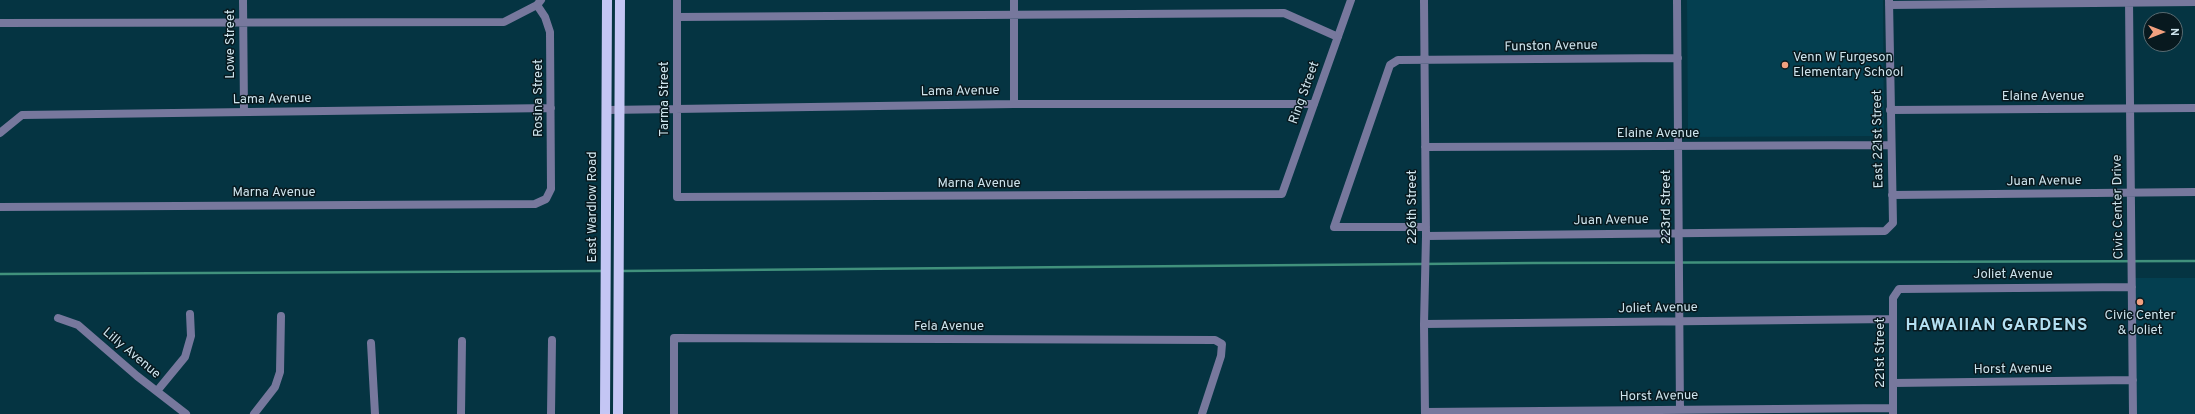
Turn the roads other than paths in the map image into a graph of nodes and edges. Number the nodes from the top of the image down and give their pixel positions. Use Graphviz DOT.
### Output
graph roads {
  1 [pos="243,0"];
  2 [pos="607,0"];
  3 [pos="620,0"];
  4 [pos="677,0"];
  5 [pos="1014,0"];
  6 [pos="1351,0"];
  7 [pos="1424,0"];
  8 [pos="1677,0"];
  9 [pos="2129,1"];
  10 [pos="539,2"];
  11 [pos="1889,2"];
  12 [pos="2195,2"];
  13 [pos="1014,14"];
  14 [pos="677,17"];
  15 [pos="243,21"];
  16 [pos="0,23"];
  17 [pos="1338,37"];
  18 [pos="1678,58"];
  19 [pos="1425,60"];
  20 [pos="1014,104"];
  21 [pos="1314,104"];
  22 [pos="551,108"];
  23 [pos="677,108"];
  24 [pos="2130,108"];
  25 [pos="2195,108"];
  26 [pos="607,110"];
  27 [pos="620,110"];
  28 [pos="1890,110"];
  29 [pos="244,112"];
  30 [pos="0,133"];
  31 [pos="1891,145"];
  32 [pos="1426,147"];
  33 [pos="1678,147"];
  34 [pos="2195,192"];
  35 [pos="2131,193"];
  36 [pos="1282,194"];
  37 [pos="1892,195"];
  38 [pos="677,197"];
  39 [pos="546,199"];
  40 [pos="0,207"];
  41 [pos="1426,226"];
  42 [pos="1890,228"];
  43 [pos="1679,232"];
  44 [pos="1426,236"];
  45 [pos="2132,287"];
  46 [pos="1896,293"];
  47 [pos="190,314"];
  48 [pos="281,316"];
  49 [pos="58,318"];
  50 [pos="1893,319"];
  51 [pos="1680,321"];
  52 [pos="1424,324"];
  53 [pos="552,340"];
  54 [pos="462,341"];
  55 [pos="371,343"];
  56 [pos="2133,380"];
  57 [pos="1893,383"];
  58 [pos="157,391"];
  59 [pos="1680,411"];
  60 [pos="1893,411"];
  61 [pos="1425,413"];
  62 [pos="186,414"];
  63 [pos="254,414"];
  64 [pos="375,414"];
  65 [pos="462,414"];
  66 [pos="551,414"];
  67 [pos="605,414"];
  68 [pos="618,414"];
  69 [pos="674,414"];
  70 [pos="1202,414"];
  71 [pos="2133,414"];
  1 -- 15 [label="street, Lowe Street"];
  2 -- 26 [label="main road, East Wardlow Road"];
  3 -- 27 [label="main road, East Wardlow Road"];
  4 -- 14 [label="street, Tarma Street"];
  5 -- 13 [label="street"];
  6 -- 17 [label="street, Ring Street"];
  7 -- 19 [label="street, 226th Street"];
  8 -- 18 [label="street, 223rd Street"];
  9 -- 11 [label="street"];
  9 -- 12 [label="street"];
  9 -- 24 [label="street, Civic Center Drive"];
  10 -- 15 [label="street"];
  10 -- 22 [label="street, Rosina Street"];
  11 -- 28 [label="street, East 221st Street"];
  13 -- 14 [label="street"];
  13 -- 17 [label="street"];
  13 -- 20 [label="street"];
  14 -- 23 [label="street, Tarma Street"];
  15 -- 16 [label="street"];
  15 -- 29 [label="street, Lowe Street"];
  17 -- 21 [label="street, Ring Street"];
  18 -- 19 [label="street, Funston Avenue"];
  18 -- 33 [label="street, 223rd Street"];
  19 -- 32 [label="street, 226th Street"];
  19 -- 41 [label="street, Funston Avenue"];
  20 -- 21 [label="street, Lama Avenue"];
  20 -- 23 [label="street, Lama Avenue"];
  21 -- 36 [label="street, Ring Street"];
  22 -- 29 [label="street, Lama Avenue"];
  22 -- 39 [label="street, Rosina Street"];
  23 -- 27 [label="street, Lama Avenue"];
  23 -- 38 [label="street, Tarma Street"];
  24 -- 25 [label="street, Elaine Avenue"];
  24 -- 28 [label="street, Elaine Avenue"];
  24 -- 35 [label="street, Civic Center Drive"];
  26 -- 27 [label="street, Lama Avenue"];
  26 -- 67 [label="main road, East Wardlow Road"];
  27 -- 68 [label="main road, East Wardlow Road"];
  28 -- 31 [label="street, East 221st Street"];
  29 -- 30 [label="street, Lama Avenue"];
  31 -- 33 [label="street, Elaine Avenue"];
  31 -- 37 [label="street, East 221st Street"];
  32 -- 33 [label="street, Elaine Avenue"];
  32 -- 41 [label="street, 226th Street"];
  33 -- 43 [label="street, 223rd Street"];
  34 -- 35 [label="street, Juan Avenue"];
  35 -- 37 [label="street, Juan Avenue"];
  35 -- 45 [label="street, Civic Center Drive"];
  36 -- 38 [label="street, Marna Avenue"];
  37 -- 42 [label="street, East 221st Street"];
  39 -- 40 [label="street, Marna Avenue"];
  41 -- 44 [label="street, 226th Street"];
  42 -- 43 [label="street, Juan Avenue"];
  43 -- 44 [label="street, Juan Avenue"];
  43 -- 51 [label="street, 223rd Street"];
  44 -- 52 [label="street, 226th Street"];
  45 -- 46 [label="street, Joliet Avenue"];
  45 -- 56 [label="street, Civic Center Drive"];
  46 -- 50 [label="street, 221st Street"];
  47 -- 58 [label="street"];
  48 -- 63 [label="street"];
  49 -- 58 [label="street, Lilly Avenue"];
  50 -- 51 [label="street, Joliet Avenue"];
  50 -- 57 [label="street, 221st Street"];
  51 -- 52 [label="street, Joliet Avenue"];
  51 -- 59 [label="street, 223rd Street"];
  52 -- 61 [label="street, 226th Street"];
  53 -- 66 [label="street"];
  54 -- 65 [label="street"];
  55 -- 64 [label="street"];
  56 -- 57 [label="street, Horst Avenue"];
  56 -- 71 [label="street, Civic Center Drive"];
  57 -- 60 [label="street, 221st Street"];
  58 -- 62 [label="street, Lilly Avenue"];
  59 -- 60 [label="street, Horst Avenue"];
  59 -- 61 [label="street, Horst Avenue"];
  69 -- 70 [label="street, Fela Avenue"];
}
